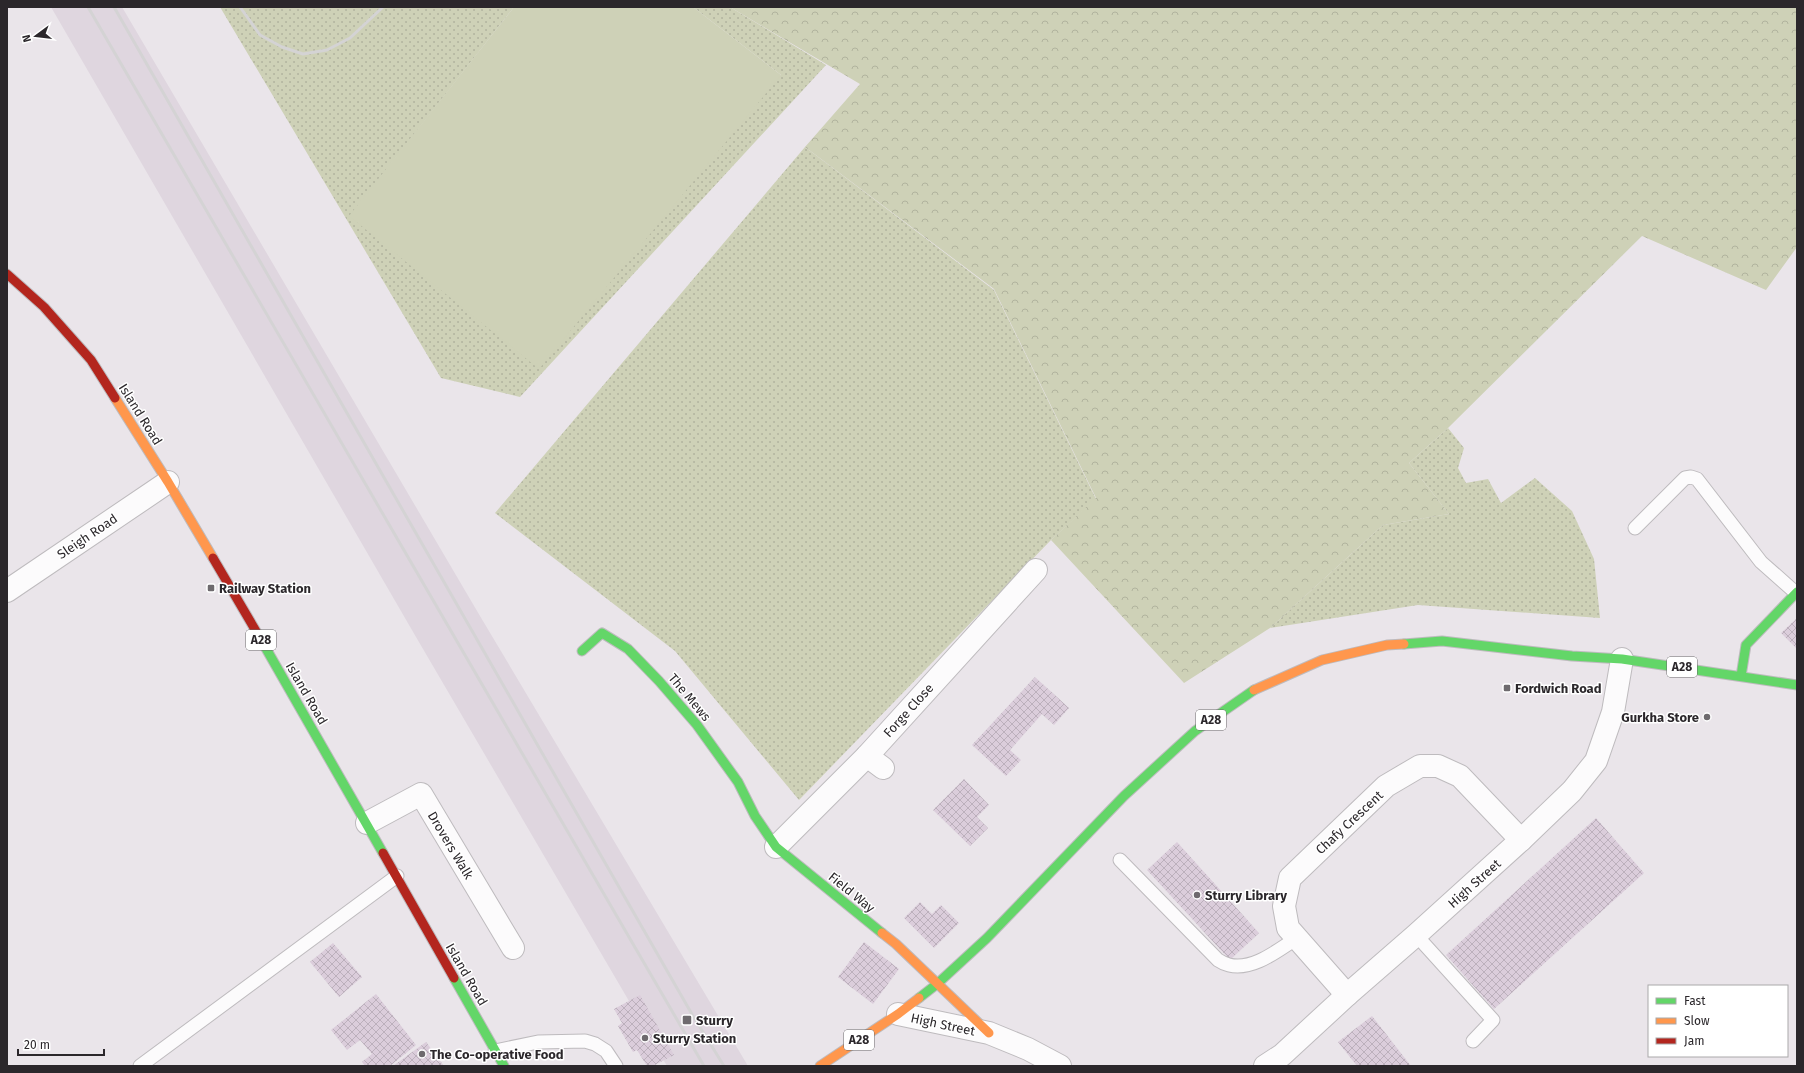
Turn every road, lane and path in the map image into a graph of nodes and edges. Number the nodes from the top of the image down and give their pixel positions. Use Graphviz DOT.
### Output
graph roads {
  1 [pos="7,274"];
  2 [pos="168,482"];
  3 [pos="1635,528"];
  4 [pos="1036,570"];
  5 [pos="7,590"];
  6 [pos="1796,593"];
  7 [pos="582,652"];
  8 [pos="1622,659"];
  9 [pos="1741,676"];
  10 [pos="1797,685"];
  11 [pos="755,816"];
  12 [pos="368,824"];
  13 [pos="1521,840"];
  14 [pos="776,847"];
  15 [pos="1120,860"];
  16 [pos="397,876"];
  17 [pos="1416,935"];
  18 [pos="1297,938"];
  19 [pos="513,948"];
  20 [pos="937,984"];
  21 [pos="1347,995"];
  22 [pos="898,1014"];
  23 [pos="989,1033"];
  24 [pos="1473,1041"];
  25 [pos="495,1051"];
  26 [pos="1281,1062"];
  27 [pos="140,1066"];
  28 [pos="504,1066"];
  29 [pos="616,1066"];
  30 [pos="820,1066"];
  31 [pos="1060,1066"];
  1 -- 2 [label="main road, Island Road / A28"];
  2 -- 5 [label="street, Sleigh Road"];
  2 -- 12 [label="main road, Island Road / A28"];
  3 -- 6 [label="lane"];
  4 -- 14 [label="street, Forge Close"];
  6 -- 9 [label="main road"];
  7 -- 11 [label="main road, The Mews"];
  8 -- 9 [label="main road, A28"];
  8 -- 13 [label="street, High Street"];
  8 -- 20 [label="main road, A28"];
  9 -- 10 [label="main road, A28"];
  11 -- 14 [label="main road, Field Way"];
  12 -- 16 [label="main road, Island Road / A28"];
  12 -- 19 [label="street, Drovers Walk"];
  13 -- 17 [label="street, High Street"];
  13 -- 18 [label="street, Chafy Crescent"];
  14 -- 20 [label="main road, Field Way"];
  15 -- 18 [label="lane"];
  16 -- 25 [label="main road, Island Road / A28"];
  16 -- 27 [label="lane"];
  17 -- 21 [label="street, High Street"];
  17 -- 24 [label="lane"];
  18 -- 21 [label="street, Chafy Crescent"];
  20 -- 22 [label="main road, A28"];
  20 -- 23 [label="main road, High Street"];
  21 -- 26 [label="street, High Street"];
  22 -- 23 [label="street, High Street"];
  22 -- 30 [label="main road, A28"];
  23 -- 31 [label="street, High Street"];
  25 -- 28 [label="main road, Island Road / A28"];
  25 -- 29 [label="lane"];
}
